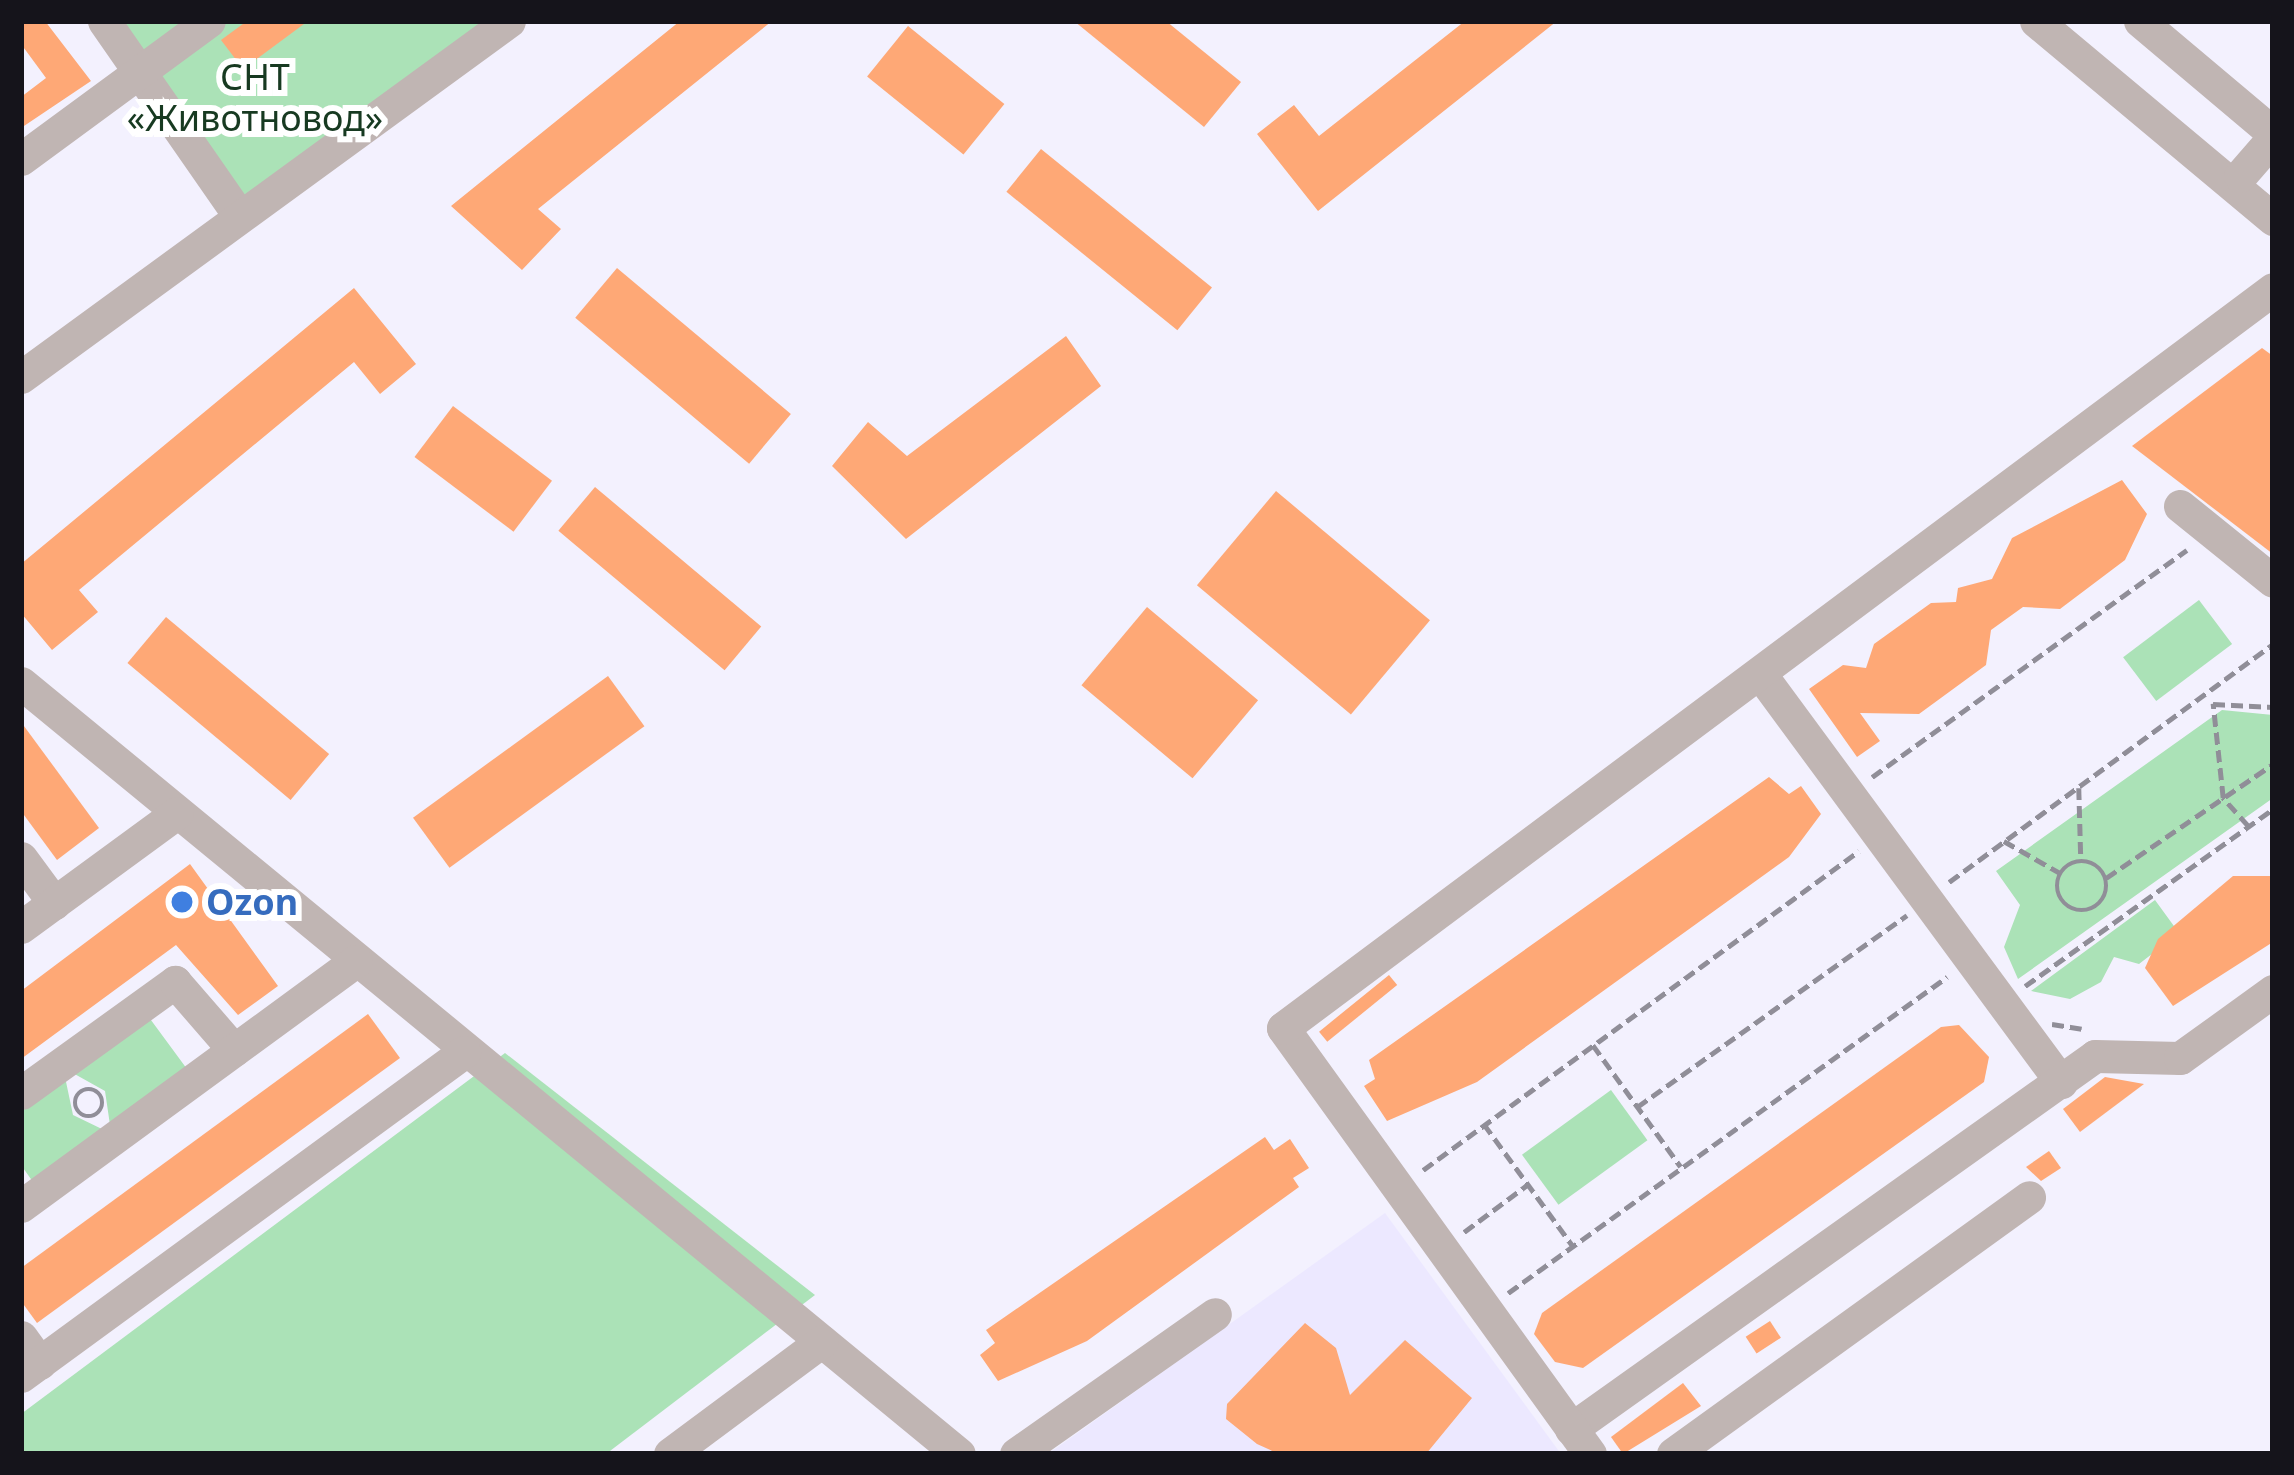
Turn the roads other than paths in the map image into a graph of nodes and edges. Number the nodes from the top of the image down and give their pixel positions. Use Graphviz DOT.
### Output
graph roads {
  1 [pos="104,21"];
  2 [pos="208,21"];
  3 [pos="509,21"];
  4 [pos="2036,21"];
  5 [pos="2053,21"];
  6 [pos="2140,21"];
  7 [pos="140,71"];
  8 [pos="2273,135"];
  9 [pos="21,158"];
  10 [pos="2240,176"];
  11 [pos="2273,204"];
  12 [pos="238,214"];
  13 [pos="2273,219"];
  14 [pos="2273,289"];
  15 [pos="21,377"];
  16 [pos="2180,506"];
  17 [pos="2273,581"];
  18 [pos="1761,675"];
  19 [pos="21,683"];
  20 [pos="177,813"];
  21 [pos="21,858"];
  22 [pos="54,902"];
  23 [pos="21,927"];
  24 [pos="356,962"];
  25 [pos="2273,991"];
  26 [pos="234,1050"];
  27 [pos="464,1052"];
  28 [pos="2061,1082"];
  29 [pos="21,1093"];
  30 [pos="2029,1197"];
  31 [pos="21,1206"];
  32 [pos="1215,1314"];
  33 [pos="821,1341"];
  34 [pos="27,1359"];
  35 [pos="1581,1441"];
  36 [pos="687,1449"];
  37 [pos="959,1454"];
  38 [pos="1016,1454"];
  39 [pos="1673,1454"];
  1 -- 7 [label="street"];
  2 -- 7 [label="street"];
  3 -- 12 [label="street"];
  4 -- 13 [label="street"];
  5 -- 10 [label="street"];
  6 -- 8 [label="street"];
  7 -- 9 [label="street"];
  7 -- 12 [label="street"];
  8 -- 10 [label="street"];
  10 -- 11 [label="street"];
  12 -- 15 [label="street"];
  14 -- 18 [label="street"];
  16 -- 17 [label="street"];
  18 -- 28 [label="street"];
  18 -- 35 [label="street"];
  19 -- 20 [label="street"];
  20 -- 22 [label="street"];
  20 -- 24 [label="street"];
  21 -- 22 [label="street"];
  22 -- 23 [label="street"];
  24 -- 26 [label="street"];
  24 -- 27 [label="street"];
  25 -- 28 [label="street"];
  26 -- 29 [label="street"];
  26 -- 31 [label="street"];
  27 -- 33 [label="street"];
  27 -- 34 [label="street"];
  28 -- 35 [label="street"];
  30 -- 39 [label="street"];
  32 -- 38 [label="street"];
  33 -- 36 [label="street"];
  33 -- 37 [label="street"];
}
